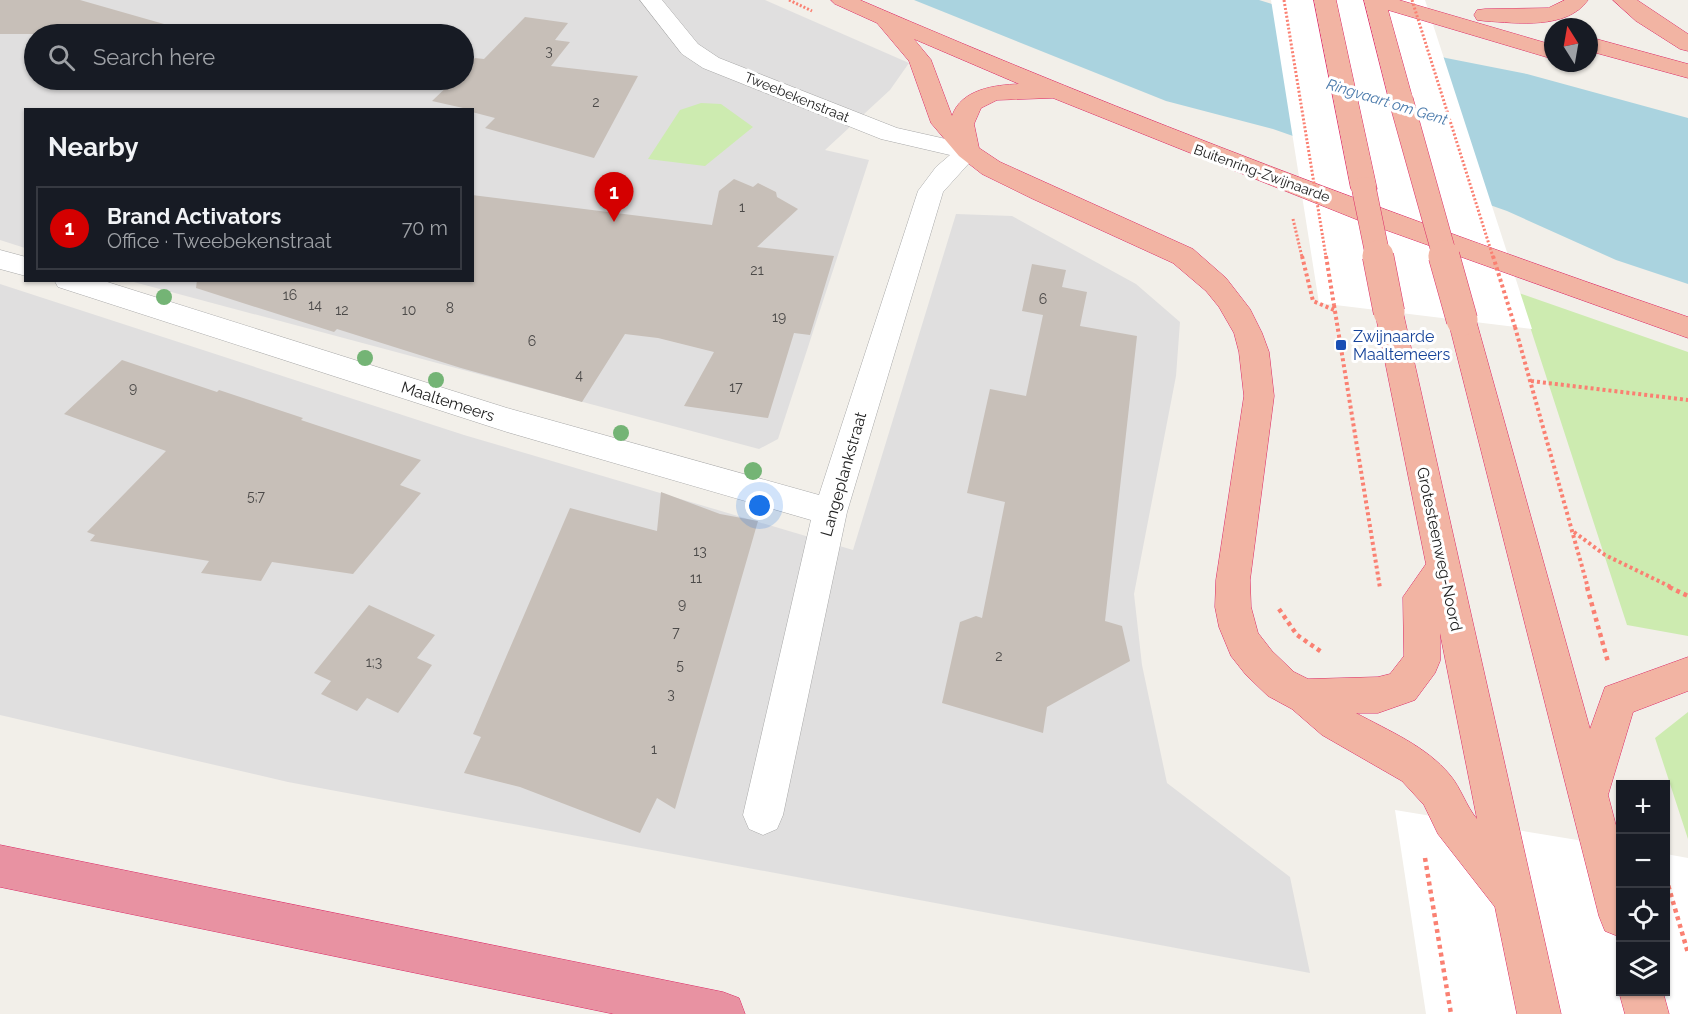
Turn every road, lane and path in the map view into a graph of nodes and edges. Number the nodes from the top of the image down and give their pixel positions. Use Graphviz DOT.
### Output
graph roads {
  1 [pos="651,0"];
  2 [pos="842,0"];
  3 [pos="1284,0"];
  4 [pos="1325,0"];
  5 [pos="1376,0"];
  6 [pos="1412,0"];
  7 [pos="1435,0"];
  8 [pos="1577,0"];
  9 [pos="1624,0"];
  10 [pos="1485,15"];
  11 [pos="884,18"];
  12 [pos="1544,31"];
  13 [pos="1688,44"];
  14 [pos="1598,46"];
  15 [pos="1544,49"];
  16 [pos="1598,64"];
  17 [pos="1688,71"];
  18 [pos="1688,89"];
  19 [pos="1068,96"];
  20 [pos="968,151"];
  21 [pos="1292,216"];
  22 [pos="0,259"];
  23 [pos="24,266"];
  24 [pos="74,282"];
  25 [pos="1334,308"];
  26 [pos="1688,328"];
  27 [pos="1531,381"];
  28 [pos="1688,400"];
  29 [pos="830,512"];
  30 [pos="1573,532"];
  31 [pos="1444,566"];
  32 [pos="1381,592"];
  33 [pos="1688,596"];
  34 [pos="1688,674"];
  35 [pos="1305,697"];
  36 [pos="1618,700"];
  37 [pos="1588,795"];
  38 [pos="763,815"];
  39 [pos="1424,849"];
  40 [pos="0,866"];
  41 [pos="1668,888"];
  42 [pos="1515,899"];
  43 [pos="1616,901"];
  44 [pos="1688,953"];
  45 [pos="1642,996"];
  46 [pos="723,1014"];
  47 [pos="1450,1014"];
  48 [pos="1539,1014"];
  49 [pos="1647,1014"];
  1 -- 20 [label="street, Tweebekenstraat"];
  2 -- 11 [label="highway, Buitenring-Zwijnaarde"];
  3 -- 25 [label="path, bridge"];
  4 -- 31 [label="highway, Grotesteenweg-Noord, bridge"];
  5 -- 15 [label="highway"];
  5 -- 37 [label="highway, bridge"];
  6 -- 27 [label="path, bridge"];
  7 -- 10 [label="highway"];
  8 -- 10 [label="highway"];
  9 -- 13 [label="highway"];
  10 -- 12 [label="highway"];
  11 -- 19 [label="highway, Buitenring-Zwijnaarde"];
  11 -- 20 [label="highway"];
  14 -- 17 [label="highway"];
  16 -- 18 [label="highway"];
  19 -- 20 [label="highway"];
  19 -- 26 [label="highway, Buitenring-Zwijnaarde"];
  20 -- 29 [label="street, Langeplankstraat"];
  20 -- 35 [label="highway"];
  21 -- 25 [label="path"];
  22 -- 23 [label="street"];
  24 -- 29 [label="street, Maaltemeers"];
  25 -- 32 [label="path"];
  27 -- 28 [label="path"];
  27 -- 30 [label="path"];
  29 -- 38 [label="street, Langeplankstraat"];
  30 -- 33 [label="path"];
  30 -- 36 [label="path"];
  31 -- 35 [label="highway"];
  31 -- 42 [label="highway, Grotesteenweg-Noord"];
  34 -- 36 [label="highway"];
  35 -- 42 [label="highway"];
  36 -- 37 [label="highway"];
  37 -- 43 [label="highway"];
  39 -- 47 [label="path"];
  40 -- 46 [label="highway"];
  41 -- 44 [label="path"];
  42 -- 48 [label="highway, Grotesteenweg-Noord"];
  45 -- 49 [label="highway"];
}
